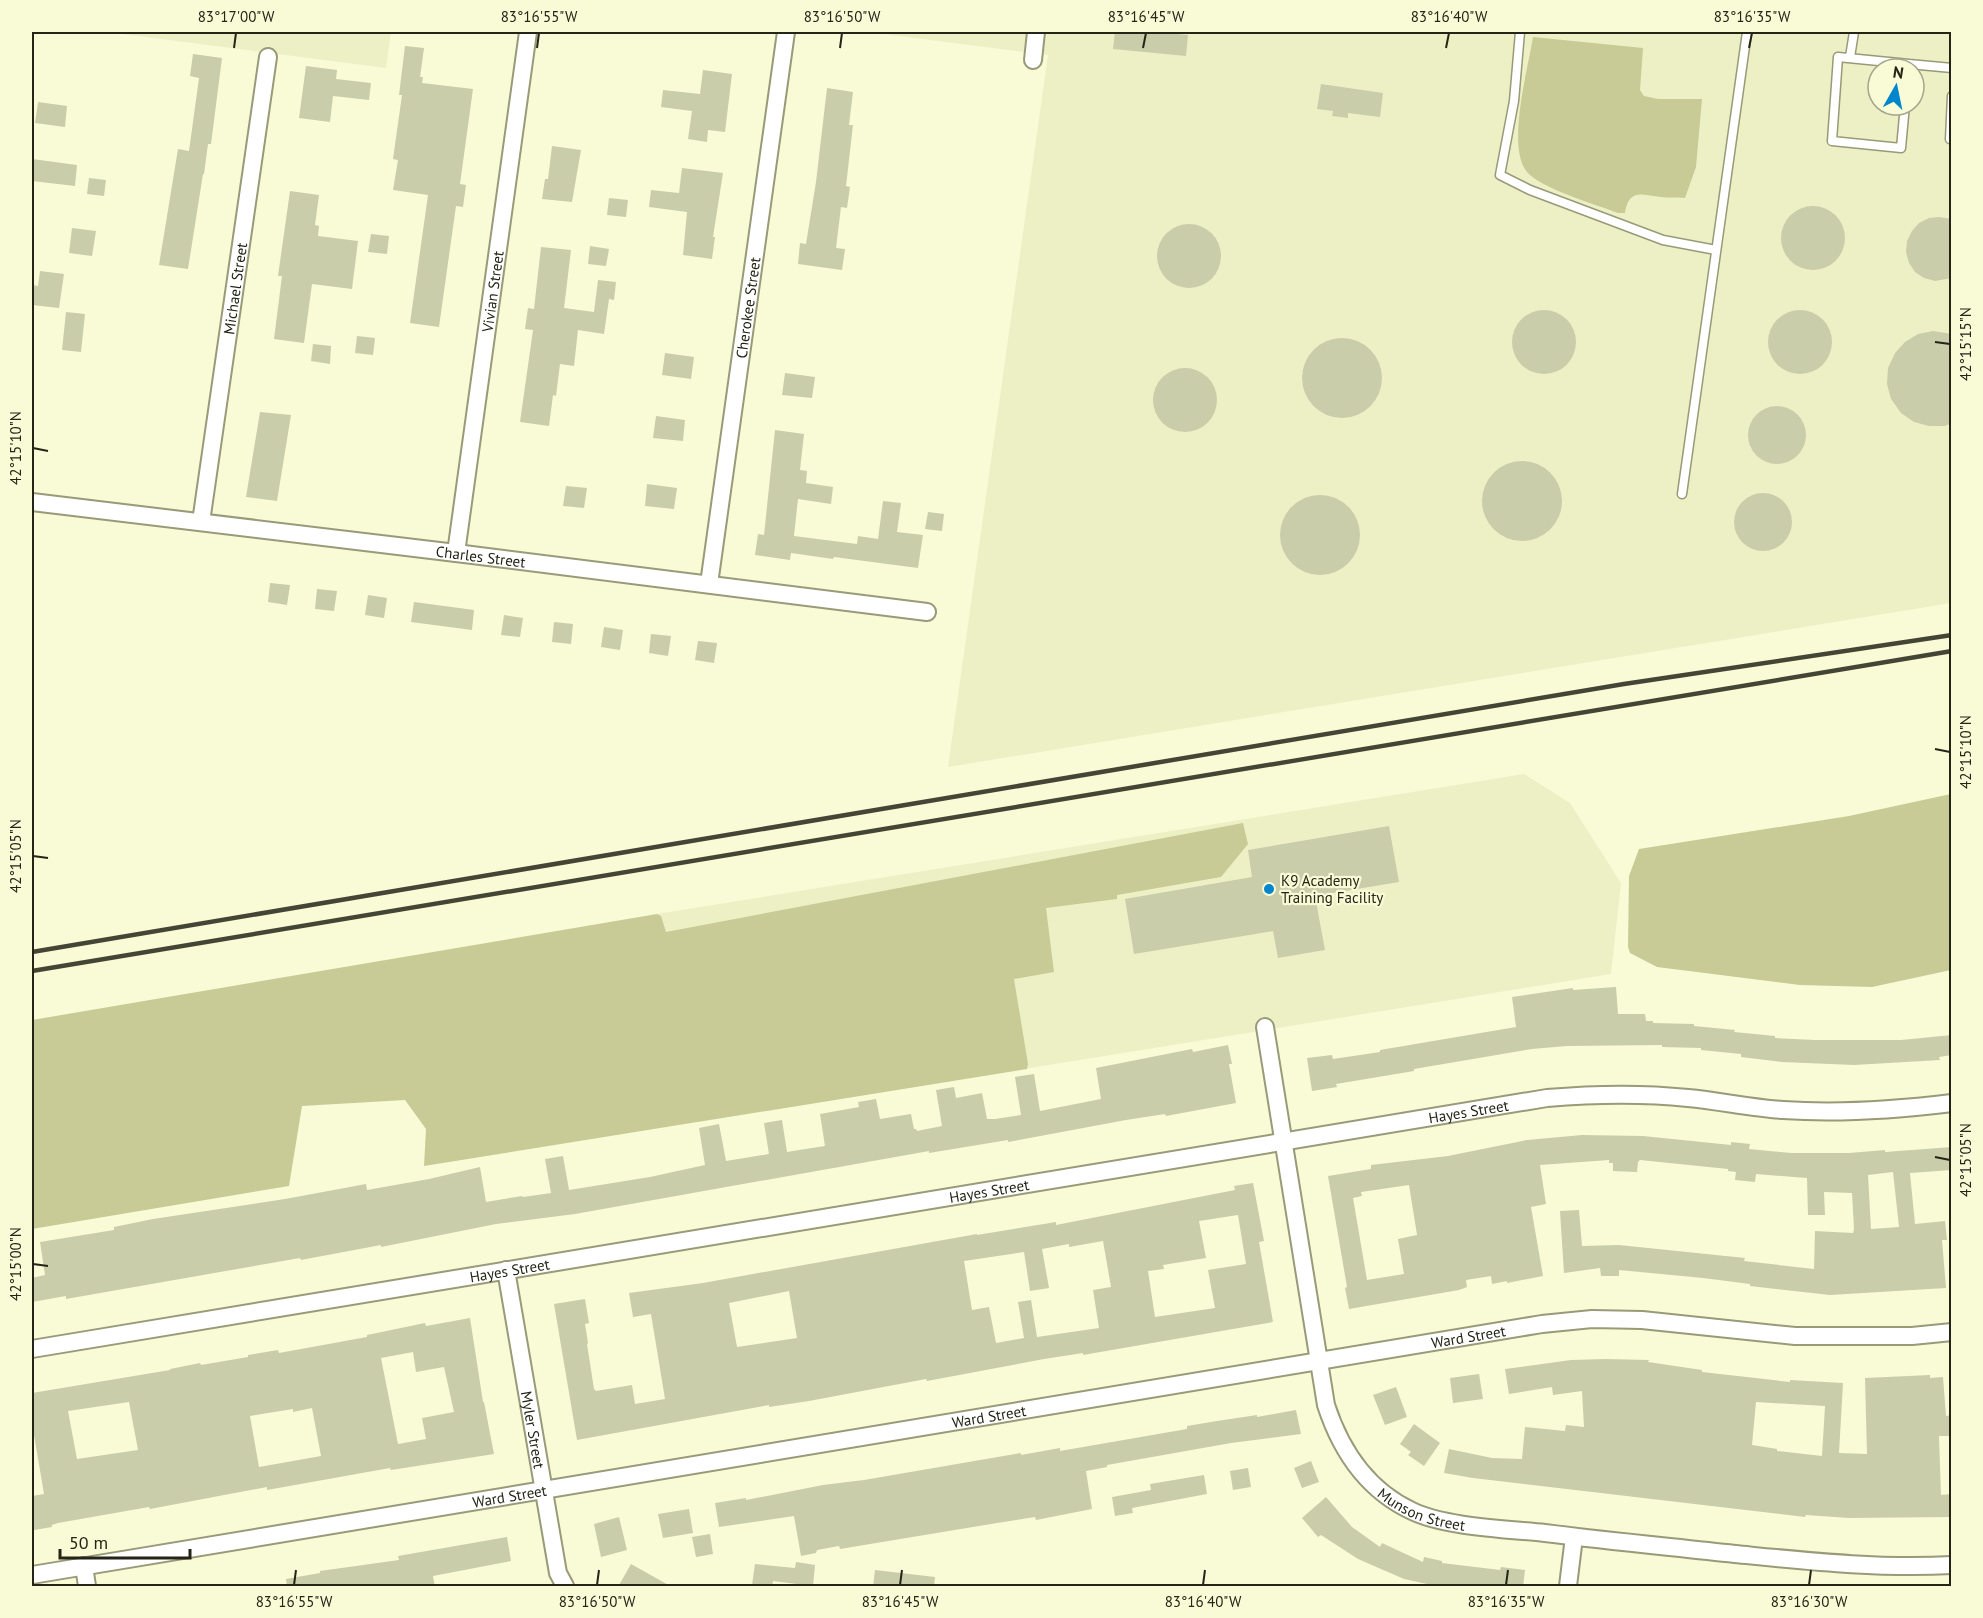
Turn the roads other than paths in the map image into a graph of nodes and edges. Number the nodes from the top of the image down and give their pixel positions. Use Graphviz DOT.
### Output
graph roads {
  1 [pos="528,32"];
  2 [pos="786,32"];
  3 [pos="1036,32"];
  4 [pos="1520,32"];
  5 [pos="1747,32"];
  6 [pos="1854,32"];
  7 [pos="268,57"];
  8 [pos="1850,57"];
  9 [pos="1866,59"];
  10 [pos="1033,60"];
  11 [pos="1926,67"];
  12 [pos="1952,68"];
  13 [pos="1952,96"];
  14 [pos="1904,117"];
  15 [pos="1952,139"];
  16 [pos="1716,250"];
  17 [pos="1682,494"];
  18 [pos="32,502"];
  19 [pos="201,522"];
  20 [pos="456,553"];
  21 [pos="709,584"];
  22 [pos="927,612"];
  23 [pos="1265,1027"];
  24 [pos="1952,1104"];
  25 [pos="1284,1140"];
  26 [pos="506,1270"];
  27 [pos="1952,1332"];
  28 [pos="32,1349"];
  29 [pos="1320,1360"];
  30 [pos="542,1489"];
  31 [pos="1574,1537"];
  32 [pos="1952,1565"];
  33 [pos="84,1566"];
  34 [pos="32,1575"];
  35 [pos="87,1587"];
  36 [pos="565,1587"];
  37 [pos="1568,1587"];
  1 -- 20 [label="street, Vivian Street"];
  2 -- 21 [label="street, Cherokee Street"];
  3 -- 10 [label="street"];
  4 -- 16 [label="lane"];
  5 -- 16 [label="lane"];
  6 -- 8 [label="lane"];
  7 -- 19 [label="street, Michael Street"];
  8 -- 9 [label="lane"];
  8 -- 14 [label="lane"];
  11 -- 12 [label="lane"];
  13 -- 15 [label="lane"];
  16 -- 17 [label="lane"];
  18 -- 19 [label="street, Charles Street"];
  19 -- 20 [label="street, Charles Street"];
  20 -- 21 [label="street, Charles Street"];
  21 -- 22 [label="street, Charles Street"];
  23 -- 25 [label="street, Munson Street"];
  24 -- 25 [label="street, Hayes Street"];
  25 -- 26 [label="street, Hayes Street"];
  25 -- 29 [label="street, Munson Street"];
  26 -- 28 [label="street, Hayes Street"];
  26 -- 30 [label="street, Myler Street"];
  27 -- 29 [label="street, Ward Street"];
  29 -- 30 [label="street, Ward Street"];
  29 -- 31 [label="street, Munson Street"];
  30 -- 33 [label="street, Ward Street"];
  30 -- 36 [label="street, Myler Street"];
  31 -- 32 [label="street, Munson Street"];
  31 -- 37 [label="street"];
  33 -- 34 [label="street, Ward Street"];
  33 -- 35 [label="street"];
}
